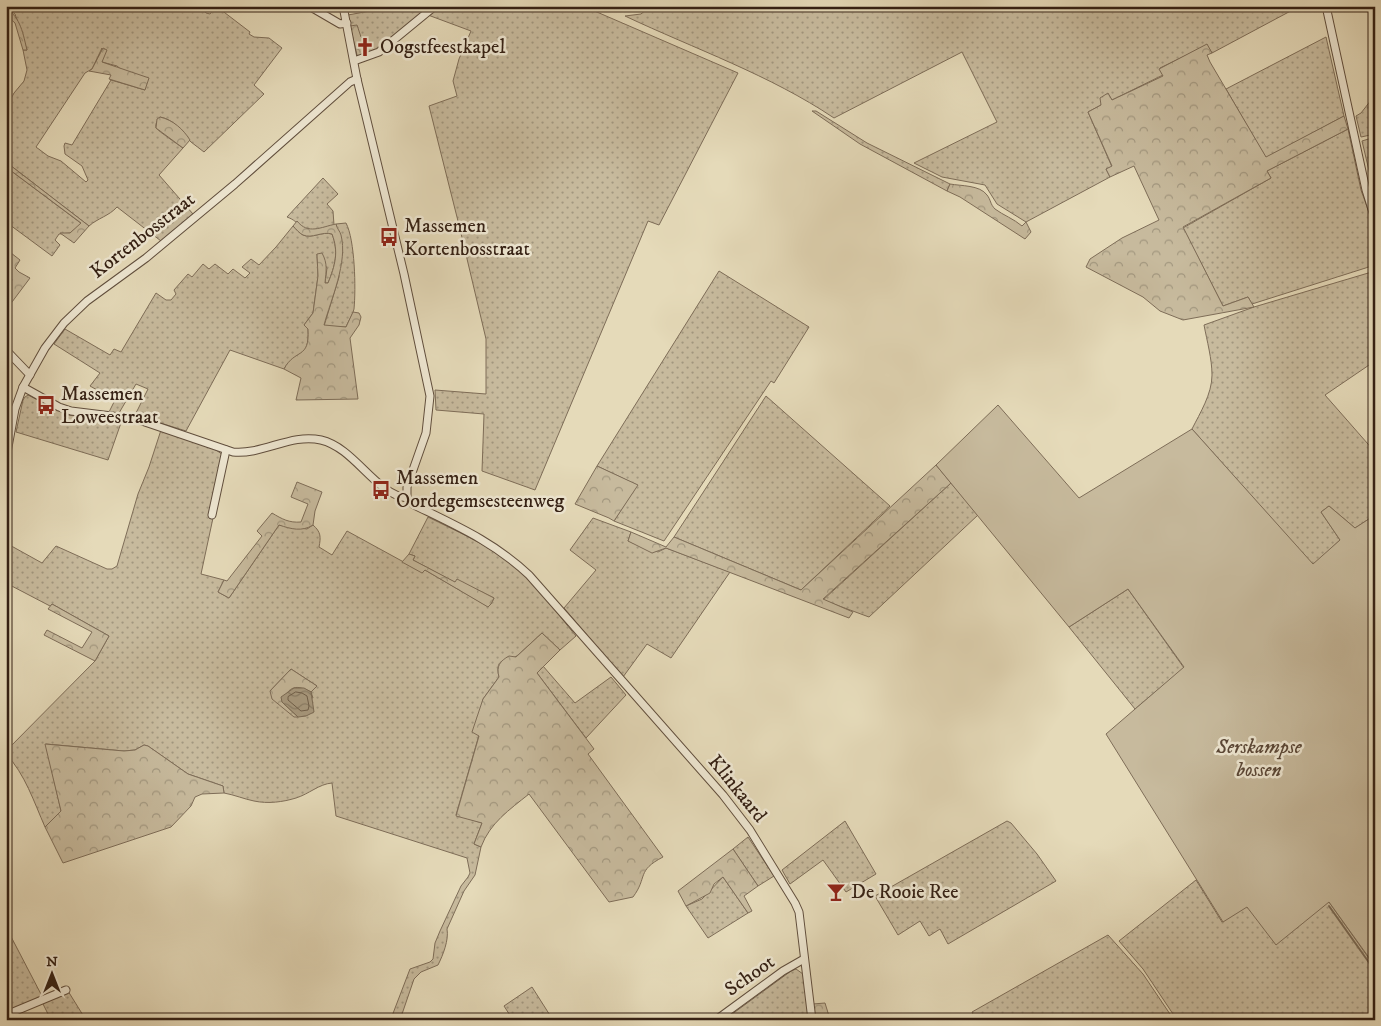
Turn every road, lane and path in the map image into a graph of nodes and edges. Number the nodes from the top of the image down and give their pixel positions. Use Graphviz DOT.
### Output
graph roads {
  1 [pos="309,6"];
  2 [pos="344,6"];
  3 [pos="435,6"];
  4 [pos="1326,6"];
  5 [pos="347,23"];
  6 [pos="354,61"];
  7 [pos="357,78"];
  8 [pos="1375,219"];
  9 [pos="6,350"];
  10 [pos="30,375"];
  11 [pos="23,387"];
  12 [pos="226,450"];
  13 [pos="6,458"];
  14 [pos="407,498"];
  15 [pos="212,515"];
  16 [pos="804,959"];
  17 [pos="66,990"];
  18 [pos="6,1015"];
  19 [pos="716,1020"];
  20 [pos="812,1020"];
  1 -- 5 [label="street"];
  2 -- 5 [label="street"];
  3 -- 6 [label="street"];
  4 -- 8 [label="street"];
  5 -- 6 [label="street"];
  6 -- 7 [label="street"];
  7 -- 10 [label="street, Kortenbosstraat"];
  7 -- 14 [label="street"];
  9 -- 10 [label="street"];
  10 -- 11 [label="street, Kortenbosstraat"];
  11 -- 12 [label="street, Klinkaard"];
  11 -- 13 [label="street, Kortenbosstraat"];
  12 -- 14 [label="street, Klinkaard"];
  12 -- 15 [label="street"];
  14 -- 16 [label="street, Klinkaard"];
  16 -- 19 [label="street, Schoot"];
  16 -- 20 [label="street, Klinkaard"];
  17 -- 18 [label="street"];
}
